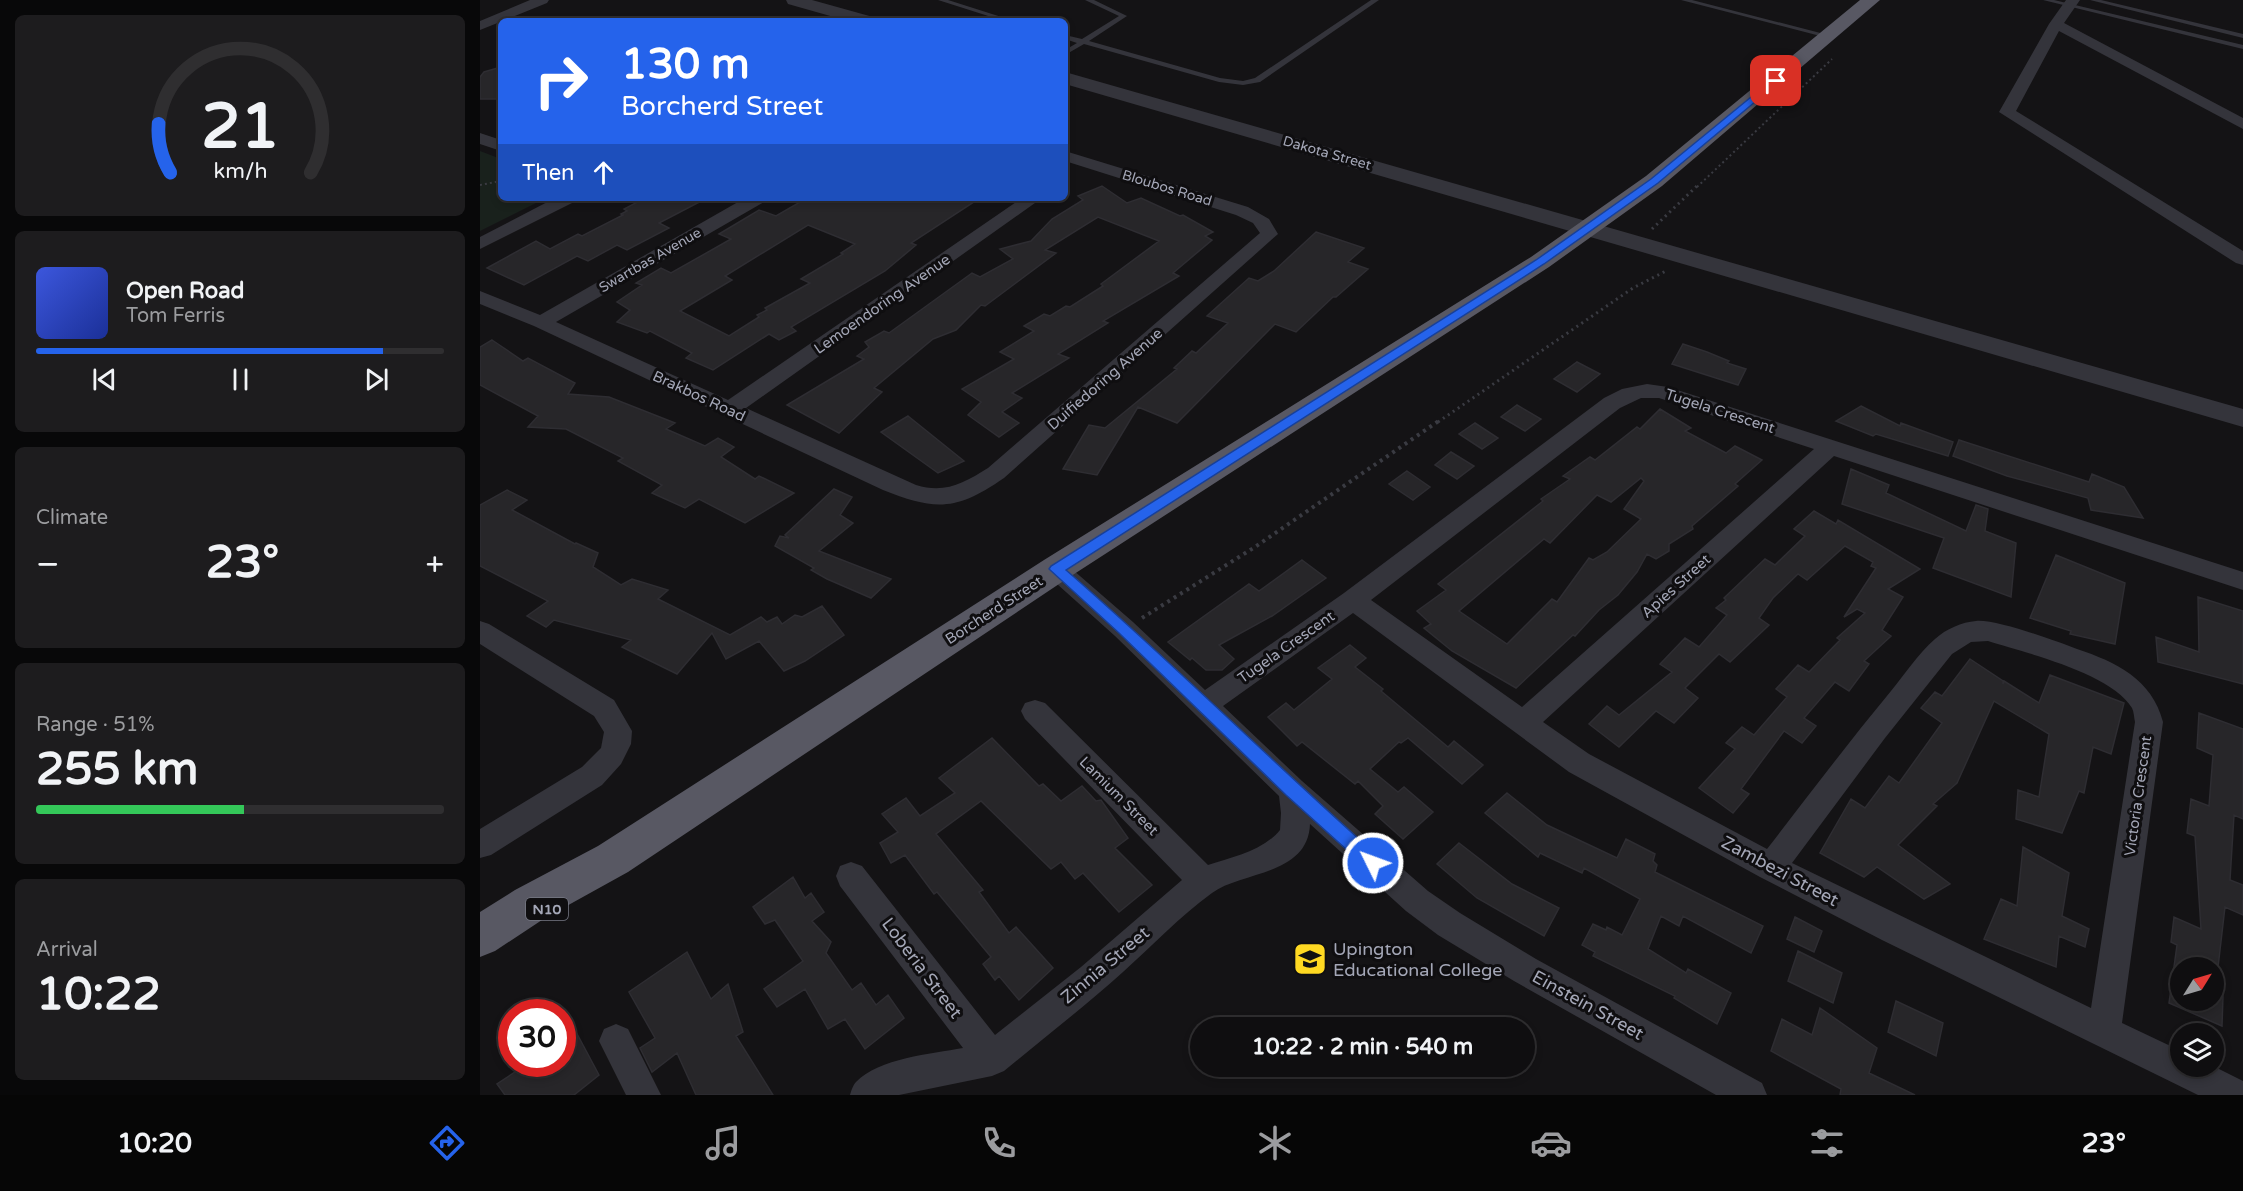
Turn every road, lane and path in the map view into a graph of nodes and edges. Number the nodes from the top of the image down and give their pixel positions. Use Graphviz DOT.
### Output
graph roads {
  1 [pos="542,0"];
  2 [pos="794,0"];
  3 [pos="941,0"];
  4 [pos="1088,0"];
  5 [pos="1376,0"];
  6 [pos="1684,0"];
  7 [pos="1871,0"];
  8 [pos="2046,0"];
  9 [pos="2093,0"];
  10 [pos="2071,3"];
  11 [pos="498,18"];
  12 [pos="499,18"];
  13 [pos="857,18"];
  14 [pos="1001,18"];
  15 [pos="2056,24"];
  16 [pos="480,26"];
  17 [pos="2243,36"];
  18 [pos="1068,38"];
  19 [pos="1082,43"];
  20 [pos="1831,46"];
  21 [pos="2243,47"];
  22 [pos="1068,51"];
  23 [pos="1068,79"];
  24 [pos="2243,124"];
  25 [pos="480,138"];
  26 [pos="498,145"];
  27 [pos="1068,157"];
  28 [pos="1084,162"];
  29 [pos="1068,174"];
  30 [pos="498,182"];
  31 [pos="480,185"];
  32 [pos="562,201"];
  33 [pos="753,201"];
  34 [pos="1029,201"];
  35 [pos="1266,225"];
  36 [pos="1589,228"];
  37 [pos="1639,242"];
  38 [pos="480,244"];
  39 [pos="1690,258"];
  40 [pos="2243,259"];
  41 [pos="480,297"];
  42 [pos="541,322"];
  43 [pos="729,410"];
  44 [pos="2243,418"];
  45 [pos="1830,447"];
  46 [pos="918,496"];
  47 [pos="1056,569"];
  48 [pos="2243,581"];
  49 [pos="1353,600"];
  50 [pos="1124,629"];
  51 [pos="480,631"];
  52 [pos="1204,704"];
  53 [pos="1035,711"];
  54 [pos="1522,724"];
  55 [pos="1292,790"];
  56 [pos="480,845"];
  57 [pos="613,859"];
  58 [pos="1771,867"];
  59 [pos="851,876"];
  60 [pos="1203,881"];
  61 [pos="480,936"];
  62 [pos="480,957"];
  63 [pos="2104,1030"];
  64 [pos="616,1041"];
  65 [pos="992,1059"];
  66 [pos="644,1095"];
  67 [pos="867,1095"];
  68 [pos="1750,1095"];
  69 [pos="2235,1095"];
  1 -- 12 [label="street"];
  2 -- 13 [label="street"];
  3 -- 14 [label="lane"];
  4 -- 19 [label="lane"];
  5 -- 19 [label="lane"];
  6 -- 20 [label="lane"];
  7 -- 20 [label="highway, N10"];
  8 -- 10 [label="lane"];
  9 -- 17 [label="lane"];
  10 -- 15 [label="street"];
  10 -- 21 [label="lane"];
  11 -- 16 [label="street"];
  15 -- 24 [label="street"];
  15 -- 40 [label="street"];
  18 -- 19 [label="lane"];
  19 -- 22 [label="lane"];
  20 -- 36 [label="highway, N10"];
  20 -- 37 [label="path"];
  23 -- 36 [label="street, Dakota Street"];
  25 -- 26 [label="street"];
  27 -- 28 [label="street, Bloubos Road"];
  28 -- 29 [label="street"];
  28 -- 35 [label="street, Bloubos Road"];
  30 -- 31 [label="path"];
  32 -- 38 [label="street"];
  33 -- 42 [label="street, Swartbas Avenue"];
  34 -- 43 [label="street, Lemoendoring Avenue"];
  35 -- 46 [label="street, Duifiedoring Avenue"];
  36 -- 37 [label="street, Dakota Street"];
  36 -- 47 [label="highway, Borcherd Street / N10"];
  37 -- 39 [label="street, Dakota Street"];
  39 -- 44 [label="street, Dakota Street"];
  39 -- 50 [label="path"];
  41 -- 42 [label="street, Brakbos Road"];
  42 -- 43 [label="street, Brakbos Road"];
  43 -- 46 [label="street, Brakbos Road"];
  45 -- 48 [label="street, Tugela Crescent"];
  45 -- 49 [label="street, Tugela Crescent"];
  45 -- 54 [label="street, Apies Street"];
  47 -- 50 [label="street, Einstein Street"];
  47 -- 57 [label="highway, Borcherd Street / N10"];
  49 -- 52 [label="street, Tugela Crescent"];
  49 -- 54 [label="street, Zambezi Street"];
  50 -- 52 [label="street, Einstein Street"];
  51 -- 56 [label="street"];
  52 -- 55 [label="street, Einstein Street"];
  53 -- 60 [label="street, Lamium Street"];
  54 -- 58 [label="street, Zambezi Street"];
  55 -- 60 [label="street, Zinnia Street"];
  55 -- 68 [label="street, Einstein Street"];
  57 -- 61 [label="highway, Borcherd Street / N10"];
  57 -- 62 [label="highway, Borcherd Street / N10"];
  58 -- 63 [label="street, Zambezi Street"];
  58 -- 63 [label="street, Victoria Crescent"];
  59 -- 65 [label="street, Loberia Street"];
  60 -- 65 [label="street, Zinnia Street"];
  63 -- 69 [label="street, Zambezi Street"];
  64 -- 66 [label="street"];
  65 -- 67 [label="street, Zinnia Street"];
}
